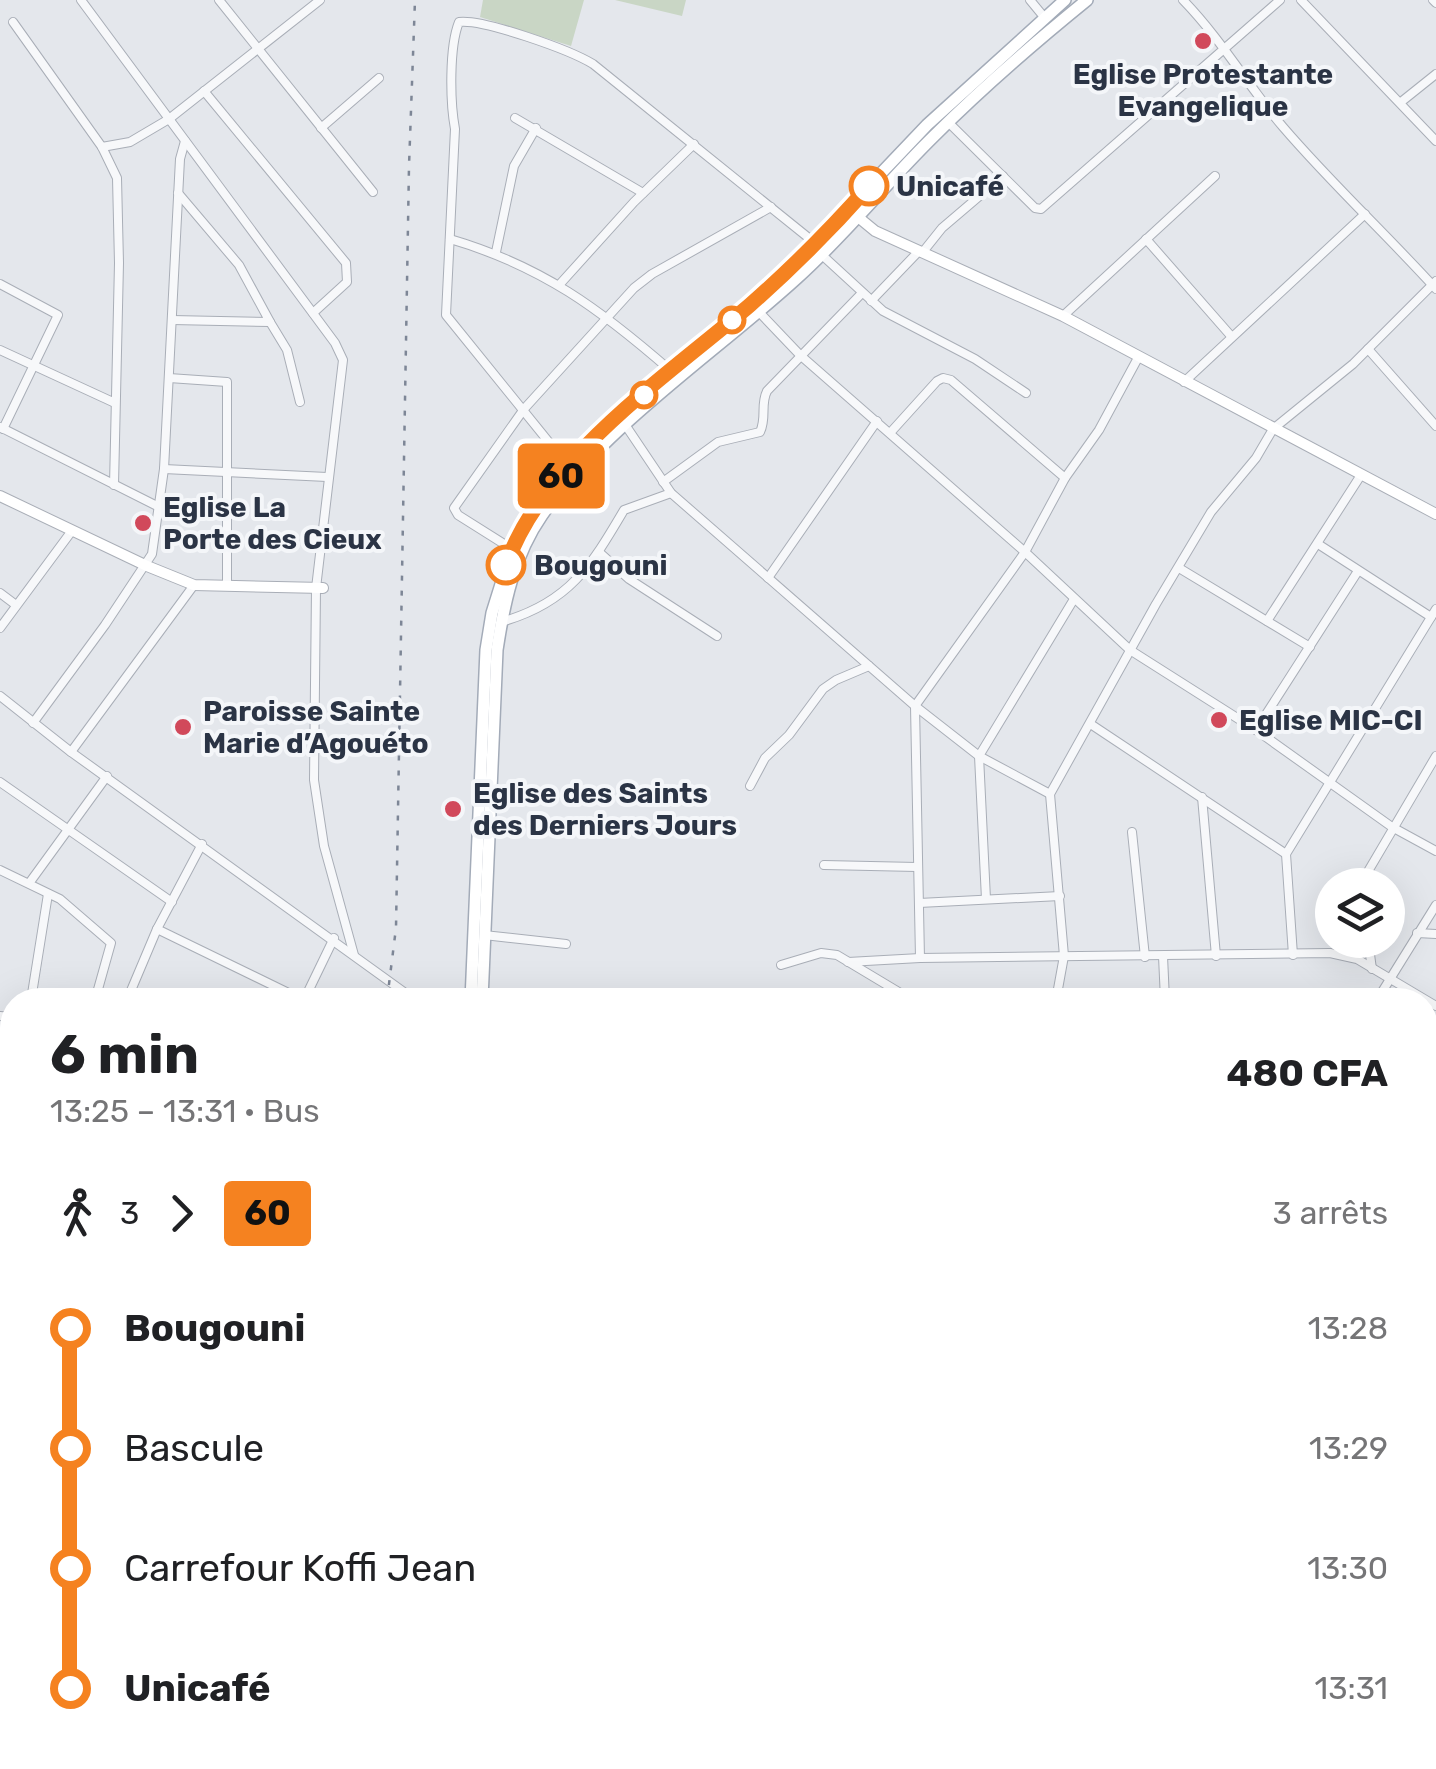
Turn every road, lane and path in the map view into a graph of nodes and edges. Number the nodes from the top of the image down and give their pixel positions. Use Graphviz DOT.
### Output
graph roads {
  1 [pos="81,0"];
  2 [pos="219,0"];
  3 [pos="320,0"];
  4 [pos="1030,0"];
  5 [pos="1066,0"];
  6 [pos="1087,0"];
  7 [pos="1183,0"];
  8 [pos="1280,0"];
  9 [pos="1301,0"];
  10 [pos="1044,17"];
  11 [pos="13,22"];
  12 [pos="1224,50"];
  13 [pos="257,51"];
  14 [pos="1436,74"];
  15 [pos="379,78"];
  16 [pos="204,92"];
  17 [pos="1402,102"];
  18 [pos="515,118"];
  19 [pos="169,119"];
  20 [pos="948,122"];
  21 [pos="322,128"];
  22 [pos="536,128"];
  23 [pos="185,141"];
  24 [pos="1436,141"];
  25 [pos="694,144"];
  26 [pos="102,147"];
  27 [pos="1003,176"];
  28 [pos="1215,176"];
  29 [pos="178,192"];
  30 [pos="373,192"];
  31 [pos="643,193"];
  32 [pos="771,208"];
  33 [pos="853,213"];
  34 [pos="1365,214"];
  35 [pos="450,238"];
  36 [pos="1146,239"];
  37 [pos="818,249"];
  38 [pos="496,252"];
  39 [pos="920,252"];
  40 [pos="0,284"];
  41 [pos="560,284"];
  42 [pos="1435,285"];
  43 [pos="862,293"];
  44 [pos="871,301"];
  45 [pos="759,312"];
  46 [pos="313,313"];
  47 [pos="1063,316"];
  48 [pos="607,317"];
  49 [pos="172,320"];
  50 [pos="270,322"];
  51 [pos="1232,336"];
  52 [pos="0,350"];
  53 [pos="1368,350"];
  54 [pos="800,355"];
  55 [pos="1139,356"];
  56 [pos="32,366"];
  57 [pos="671,371"];
  58 [pos="169,378"];
  59 [pos="1184,382"];
  60 [pos="1026,393"];
  61 [pos="300,402"];
  62 [pos="115,403"];
  63 [pos="524,408"];
  64 [pos="877,422"];
  65 [pos="626,426"];
  66 [pos="1436,426"];
  67 [pos="2,428"];
  68 [pos="1273,429"];
  69 [pos="890,433"];
  70 [pos="569,466"];
  71 [pos="164,470"];
  72 [pos="226,472"];
  73 [pos="1361,475"];
  74 [pos="327,477"];
  75 [pos="1065,478"];
  76 [pos="663,482"];
  77 [pos="114,485"];
  78 [pos="671,493"];
  79 [pos="0,496"];
  80 [pos="157,506"];
  81 [pos="1436,514"];
  82 [pos="71,532"];
  83 [pos="1318,544"];
  84 [pos="512,549"];
  85 [pos="600,552"];
  86 [pos="1025,552"];
  87 [pos="146,566"];
  88 [pos="1179,568"];
  89 [pos="1358,571"];
  90 [pos="768,578"];
  91 [pos="194,585"];
  92 [pos="227,585"];
  93 [pos="320,588"];
  94 [pos="0,593"];
  95 [pos="1074,598"];
  96 [pos="16,605"];
  97 [pos="1431,617"];
  98 [pos="1267,621"];
  99 [pos="501,622"];
  100 [pos="0,628"];
  101 [pos="1436,631"];
  102 [pos="717,636"];
  103 [pos="1310,647"];
  104 [pos="1130,650"];
  105 [pos="869,666"];
  106 [pos="2,700"];
  107 [pos="915,706"];
  108 [pos="33,723"];
  109 [pos="1092,724"];
  110 [pos="1256,730"];
  111 [pos="72,752"];
  112 [pos="979,756"];
  113 [pos="1436,756"];
  114 [pos="107,776"];
  115 [pos="0,782"];
  116 [pos="1332,784"];
  117 [pos="750,786"];
  118 [pos="1050,794"];
  119 [pos="1202,797"];
  120 [pos="1392,827"];
  121 [pos="66,830"];
  122 [pos="1132,832"];
  123 [pos="202,844"];
  124 [pos="1436,852"];
  125 [pos="1286,854"];
  126 [pos="824,866"];
  127 [pos="917,867"];
  128 [pos="1369,868"];
  129 [pos="0,870"];
  130 [pos="30,882"];
  131 [pos="48,894"];
  132 [pos="1060,896"];
  133 [pos="986,899"];
  134 [pos="172,902"];
  135 [pos="920,903"];
  136 [pos="1436,905"];
  137 [pos="157,929"];
  138 [pos="1417,934"];
  139 [pos="1436,934"];
  140 [pos="484,935"];
  141 [pos="334,938"];
  142 [pos="566,944"];
  143 [pos="1294,955"];
  144 [pos="354,956"];
  145 [pos="1064,956"];
  146 [pos="1164,956"];
  147 [pos="1216,956"];
  148 [pos="1145,957"];
  149 [pos="920,958"];
  150 [pos="1370,958"];
  151 [pos="848,962"];
  152 [pos="781,965"];
  153 [pos="1372,969"];
  154 [pos="1389,981"];
  155 [pos="33,988"];
  156 [pos="98,988"];
  157 [pos="132,988"];
  158 [pos="279,988"];
  159 [pos="310,988"];
  160 [pos="398,988"];
  161 [pos="478,988"];
  162 [pos="479,988"];
  163 [pos="892,988"];
  164 [pos="1058,988"];
  165 [pos="1165,988"];
  166 [pos="1385,988"];
  167 [pos="1402,988"];
  1 -- 19 [label="street"];
  2 -- 13 [label="street"];
  3 -- 13 [label="street"];
  4 -- 10 [label="street"];
  5 -- 10 [label="main road"];
  6 -- 20 [label="main road"];
  7 -- 12 [label="street"];
  8 -- 12 [label="street"];
  9 -- 17 [label="street"];
  10 -- 33 [label="main road"];
  11 -- 26 [label="street"];
  12 -- 27 [label="street"];
  12 -- 34 [label="street"];
  13 -- 16 [label="street"];
  13 -- 21 [label="street"];
  14 -- 17 [label="street"];
  15 -- 21 [label="street"];
  16 -- 19 [label="street"];
  16 -- 46 [label="street"];
  17 -- 24 [label="street"];
  18 -- 22 [label="street"];
  19 -- 23 [label="street"];
  19 -- 26 [label="street"];
  20 -- 27 [label="street"];
  20 -- 33 [label="main road"];
  21 -- 30 [label="street"];
  22 -- 31 [label="street"];
  22 -- 38 [label="street"];
  23 -- 29 [label="street"];
  23 -- 46 [label="street"];
  25 -- 31 [label="street"];
  25 -- 32 [label="street"];
  25 -- 35 [label="street"];
  26 -- 62 [label="street"];
  27 -- 39 [label="street"];
  28 -- 36 [label="street"];
  29 -- 49 [label="street"];
  29 -- 50 [label="street"];
  31 -- 41 [label="street"];
  32 -- 37 [label="street"];
  32 -- 48 [label="street"];
  33 -- 37 [label="main road"];
  33 -- 39 [label="street"];
  34 -- 42 [label="street"];
  34 -- 51 [label="street"];
  35 -- 38 [label="street"];
  35 -- 63 [label="street"];
  36 -- 47 [label="street"];
  36 -- 51 [label="street"];
  37 -- 43 [label="street"];
  37 -- 45 [label="main road"];
  37 -- 57 [label="main road"];
  38 -- 41 [label="street"];
  39 -- 44 [label="street"];
  39 -- 47 [label="street"];
  40 -- 56 [label="street"];
  41 -- 48 [label="street"];
  42 -- 53 [label="street"];
  43 -- 44 [label="street"];
  43 -- 54 [label="street"];
  44 -- 60 [label="street"];
  45 -- 54 [label="street"];
  45 -- 65 [label="main road"];
  46 -- 74 [label="street"];
  47 -- 55 [label="street"];
  48 -- 57 [label="street"];
  48 -- 63 [label="street"];
  49 -- 50 [label="street"];
  49 -- 58 [label="street"];
  50 -- 61 [label="street"];
  51 -- 59 [label="street"];
  52 -- 56 [label="street"];
  53 -- 66 [label="street"];
  53 -- 68 [label="street"];
  54 -- 64 [label="street"];
  54 -- 76 [label="street"];
  55 -- 59 [label="street"];
  55 -- 75 [label="street"];
  56 -- 62 [label="street"];
  56 -- 67 [label="street"];
  57 -- 70 [label="main road"];
  58 -- 71 [label="street"];
  58 -- 72 [label="street"];
  59 -- 68 [label="street"];
  62 -- 77 [label="street"];
  63 -- 70 [label="street"];
  63 -- 84 [label="street"];
  64 -- 69 [label="street"];
  64 -- 90 [label="street"];
  65 -- 76 [label="street"];
  65 -- 99 [label="main road"];
  67 -- 77 [label="street"];
  68 -- 73 [label="street"];
  68 -- 88 [label="street"];
  69 -- 75 [label="street"];
  69 -- 86 [label="street"];
  70 -- 84 [label="main road"];
  71 -- 72 [label="street"];
  71 -- 80 [label="street"];
  72 -- 74 [label="street"];
  72 -- 92 [label="street"];
  73 -- 81 [label="street"];
  73 -- 83 [label="street"];
  74 -- 93 [label="street"];
  75 -- 86 [label="street"];
  76 -- 78 [label="street"];
  77 -- 80 [label="street"];
  78 -- 85 [label="street"];
  78 -- 90 [label="street"];
  79 -- 82 [label="street"];
  80 -- 87 [label="street"];
  82 -- 87 [label="street"];
  82 -- 96 [label="street"];
  83 -- 89 [label="street"];
  83 -- 98 [label="street"];
  84 -- 161 [label="main road"];
  85 -- 99 [label="street"];
  85 -- 102 [label="street"];
  86 -- 95 [label="street"];
  86 -- 107 [label="street"];
  87 -- 91 [label="street"];
  87 -- 108 [label="street"];
  88 -- 98 [label="street"];
  88 -- 104 [label="street"];
  89 -- 97 [label="street"];
  89 -- 103 [label="street"];
  90 -- 105 [label="street"];
  91 -- 92 [label="street"];
  91 -- 111 [label="street"];
  92 -- 93 [label="street"];
  93 -- 144 [label="street"];
  94 -- 96 [label="street"];
  95 -- 104 [label="street"];
  95 -- 112 [label="street"];
  96 -- 100 [label="street"];
  97 -- 101 [label="street"];
  97 -- 116 [label="street"];
  98 -- 103 [label="street"];
  99 -- 140 [label="main road"];
  103 -- 110 [label="street"];
  104 -- 109 [label="street"];
  104 -- 110 [label="street"];
  105 -- 107 [label="street"];
  105 -- 117 [label="street"];
  106 -- 108 [label="street"];
  107 -- 112 [label="street"];
  107 -- 127 [label="street"];
  108 -- 111 [label="street"];
  109 -- 118 [label="street"];
  109 -- 119 [label="street"];
  110 -- 116 [label="street"];
  111 -- 114 [label="street"];
  112 -- 118 [label="street"];
  112 -- 133 [label="street"];
  113 -- 120 [label="street"];
  114 -- 121 [label="street"];
  114 -- 123 [label="street"];
  115 -- 121 [label="street"];
  116 -- 120 [label="street"];
  116 -- 125 [label="street"];
  118 -- 132 [label="street"];
  119 -- 125 [label="street"];
  119 -- 147 [label="street"];
  120 -- 124 [label="street"];
  120 -- 128 [label="street"];
  121 -- 130 [label="street"];
  121 -- 134 [label="street"];
  122 -- 148 [label="street"];
  123 -- 134 [label="street"];
  123 -- 141 [label="street"];
  125 -- 143 [label="street"];
  126 -- 127 [label="street"];
  127 -- 135 [label="street"];
  129 -- 130 [label="street"];
  130 -- 131 [label="street"];
  131 -- 155 [label="street"];
  131 -- 156 [label="street"];
  132 -- 133 [label="street"];
  132 -- 145 [label="street"];
  133 -- 135 [label="street"];
  134 -- 137 [label="street"];
  135 -- 149 [label="street"];
  136 -- 138 [label="street"];
  137 -- 157 [label="street"];
  137 -- 158 [label="street"];
  138 -- 139 [label="street"];
  138 -- 154 [label="street"];
  140 -- 142 [label="street"];
  140 -- 162 [label="main road"];
  141 -- 144 [label="street"];
  141 -- 159 [label="street"];
  143 -- 147 [label="street"];
  143 -- 153 [label="street"];
  144 -- 160 [label="street"];
  145 -- 148 [label="street"];
  145 -- 149 [label="street"];
  145 -- 164 [label="street"];
  146 -- 147 [label="street"];
  146 -- 148 [label="street"];
  146 -- 165 [label="street"];
  149 -- 151 [label="street"];
  150 -- 153 [label="street"];
  151 -- 152 [label="street"];
  151 -- 163 [label="street"];
  153 -- 154 [label="street"];
  154 -- 166 [label="street"];
  154 -- 167 [label="street"];
}
